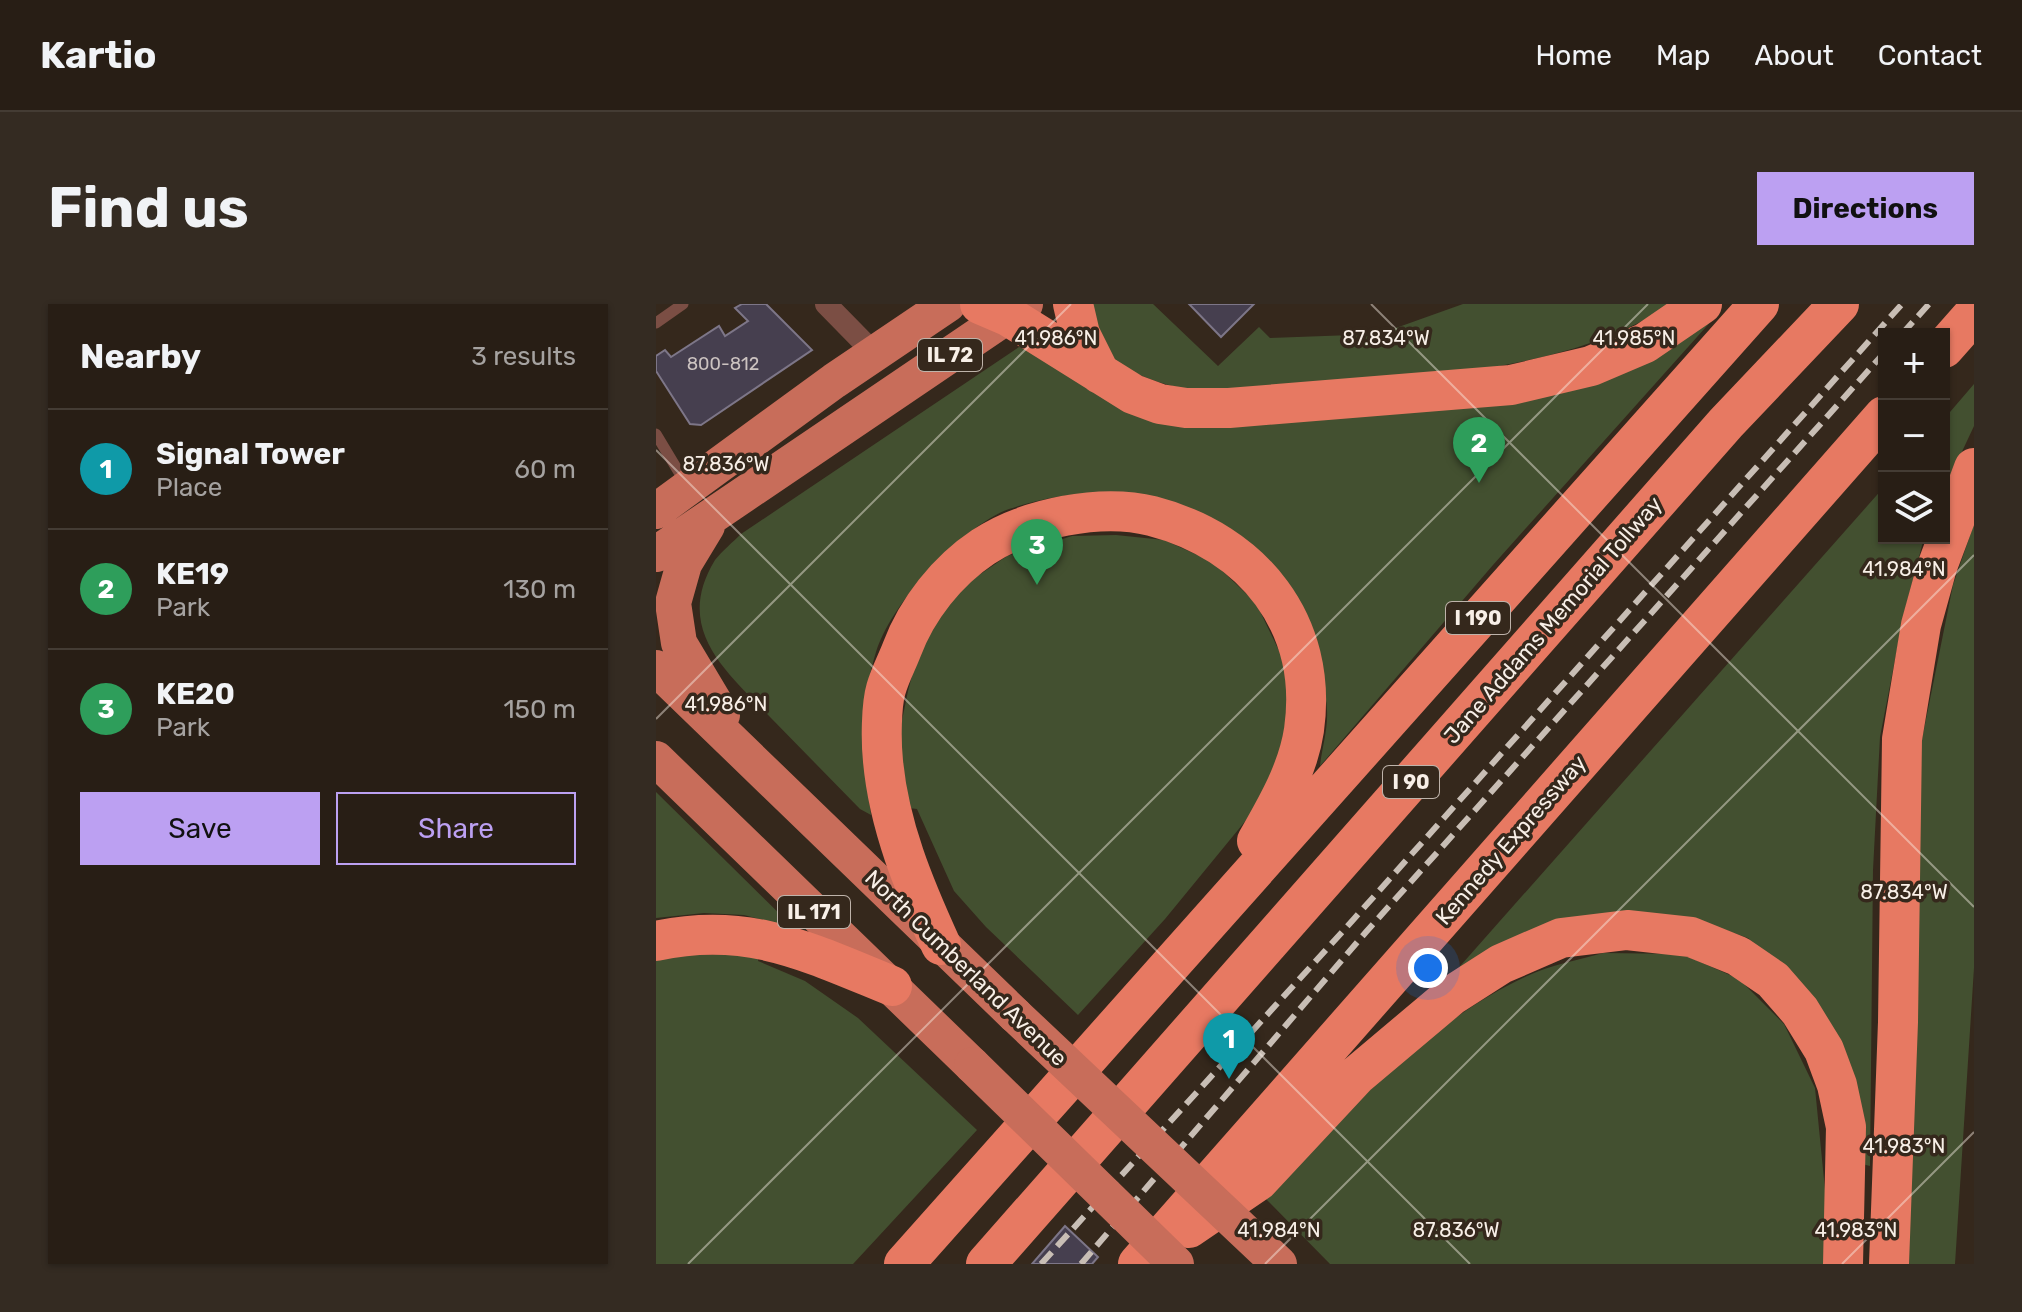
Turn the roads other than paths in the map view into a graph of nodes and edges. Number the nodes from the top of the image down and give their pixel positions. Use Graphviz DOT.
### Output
graph roads {
  1 [pos="683,304"];
  2 [pos="826,304"];
  3 [pos="948,304"];
  4 [pos="1073,304"];
  5 [pos="1702,304"];
  6 [pos="1759,304"];
  7 [pos="1839,304"];
  8 [pos="1004,308"];
  9 [pos="1974,314"];
  10 [pos="656,323"];
  11 [pos="1950,341"];
  12 [pos="875,354"];
  13 [pos="1100,374"];
  14 [pos="1878,423"];
  15 [pos="656,434"];
  16 [pos="1974,468"];
  17 [pos="688,488"];
  18 [pos="656,511"];
  19 [pos="716,511"];
  20 [pos="656,554"];
  21 [pos="656,668"];
  22 [pos="656,759"];
  23 [pos="750,760"];
  24 [pos="1197,933"];
  25 [pos="656,941"];
  26 [pos="941,945"];
  27 [pos="892,986"];
  28 [pos="981,1177"];
  29 [pos="1152,1263"];
  30 [pos="884,1264"];
  31 [pos="904,1264"];
  32 [pos="986,1264"];
  33 [pos="1279,1264"];
  34 [pos="1843,1264"];
  35 [pos="1889,1264"];
  1 -- 10 [label="lane"];
  2 -- 12 [label="street"];
  3 -- 12 [label="main road"];
  4 -- 13 [label="highway"];
  5 -- 13 [label="highway"];
  6 -- 24 [label="highway, I 190"];
  7 -- 32 [label="highway, Jane Addams Memorial Tollway / I 90"];
  8 -- 13 [label="highway"];
  8 -- 19 [label="main road, IL 72"];
  9 -- 11 [label="highway"];
  12 -- 17 [label="main road"];
  14 -- 29 [label="highway, Kennedy Expressway"];
  15 -- 17 [label="lane"];
  16 -- 35 [label="highway"];
  17 -- 18 [label="main road"];
  19 -- 20 [label="main road, IL 72"];
  19 -- 23 [label="main road"];
  21 -- 23 [label="main road, North Cumberland Avenue / IL 171"];
  22 -- 27 [label="main road, IL 171"];
  23 -- 26 [label="main road, North Cumberland Avenue / IL 171"];
  24 -- 26 [label="highway"];
  24 -- 28 [label="highway, I 190"];
  25 -- 27 [label="highway"];
  26 -- 33 [label="main road, North Cumberland Avenue / IL 171, bridge"];
  27 -- 29 [label="main road, IL 171, bridge"];
  28 -- 30 [label="highway"];
  28 -- 31 [label="highway, I 190"];
  29 -- 34 [label="highway"];
}
